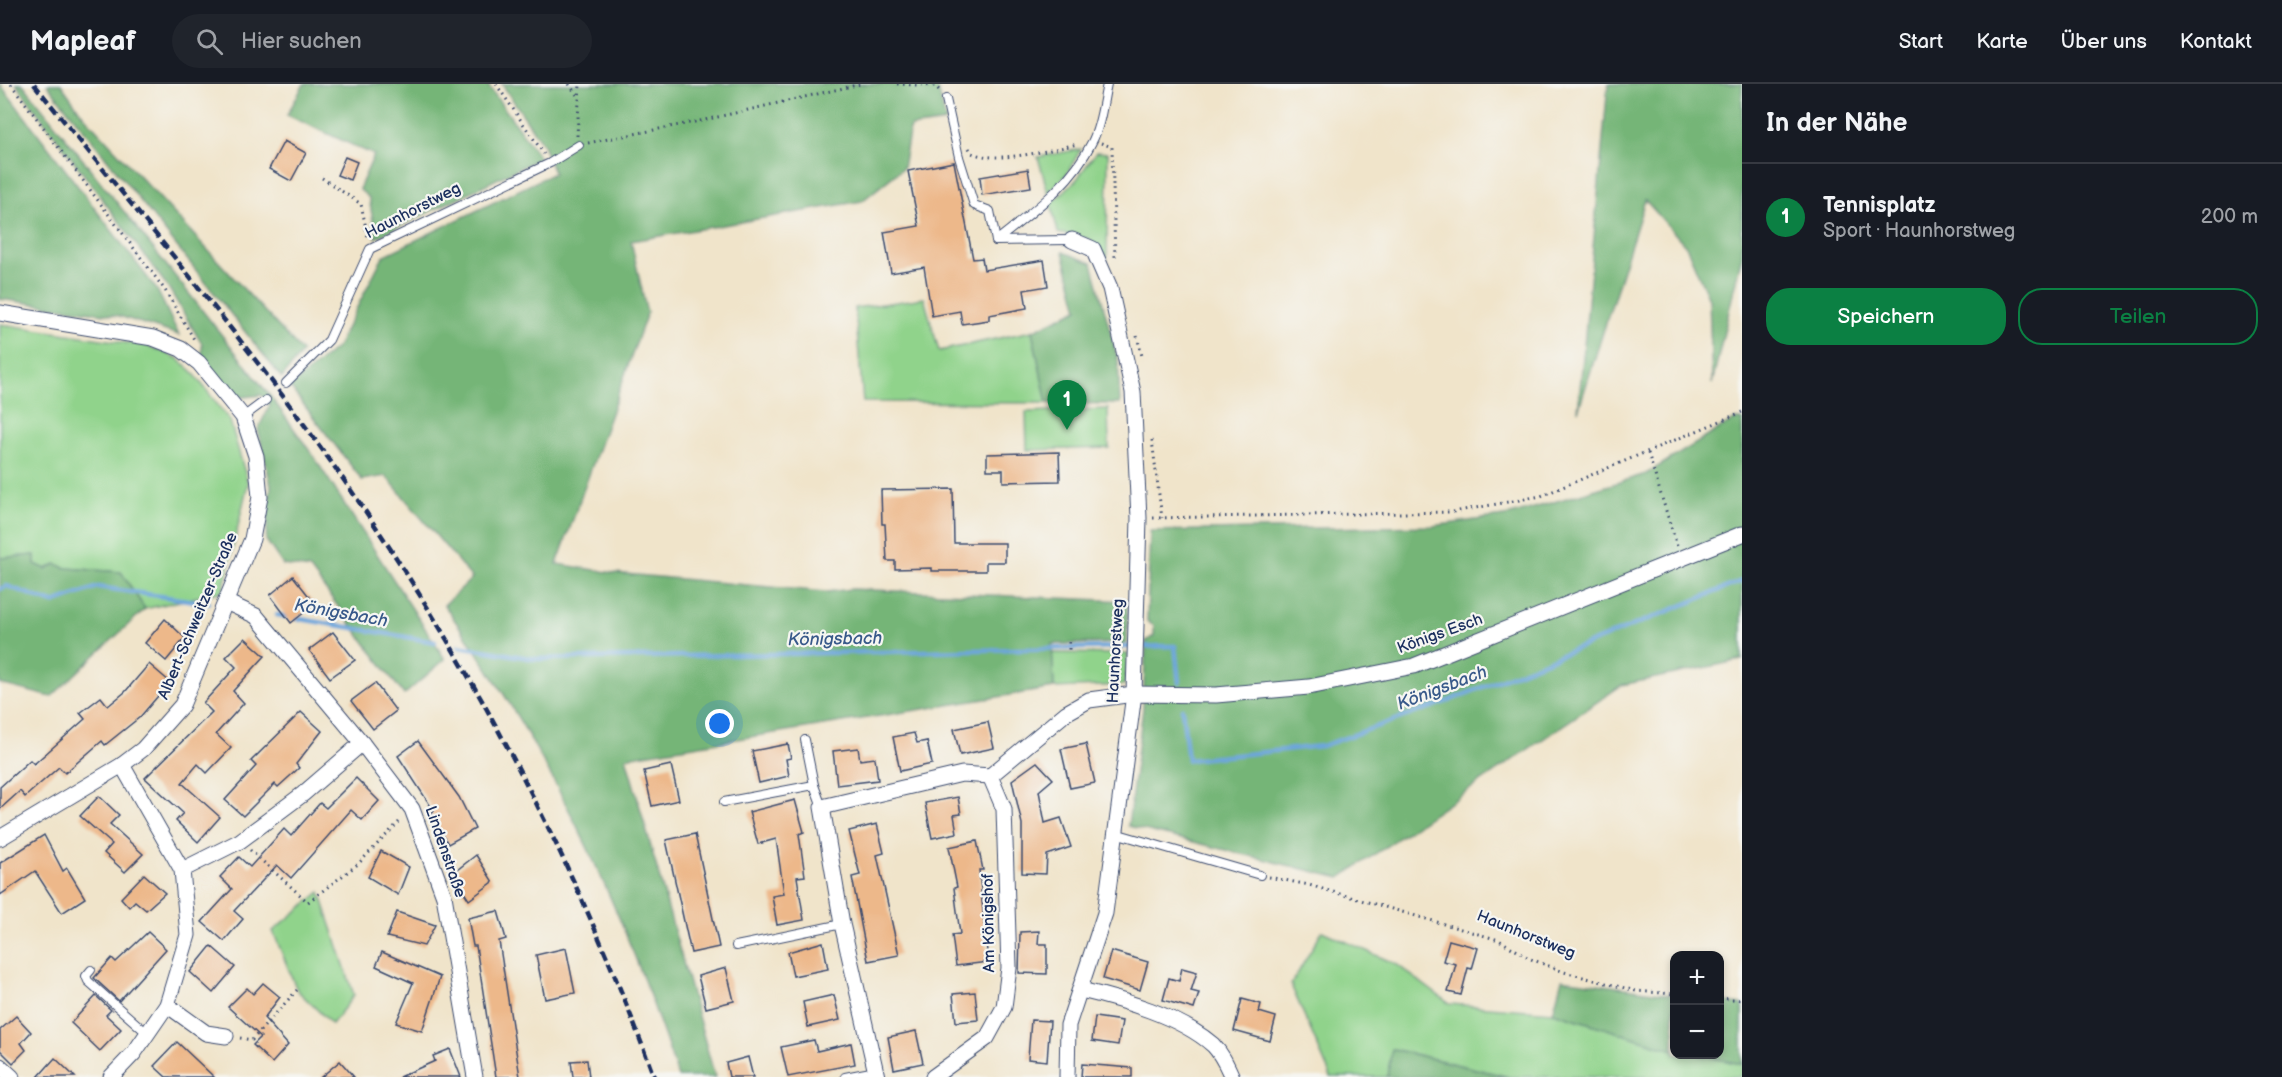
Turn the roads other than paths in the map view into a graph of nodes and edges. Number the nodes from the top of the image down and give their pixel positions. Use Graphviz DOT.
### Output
graph roads {
  1 [pos="1107,84"];
  2 [pos="946,99"];
  3 [pos="579,145"];
  4 [pos="1072,240"];
  5 [pos="996,241"];
  6 [pos="0,313"];
  7 [pos="286,383"];
  8 [pos="266,400"];
  9 [pos="243,417"];
  10 [pos="1742,534"];
  11 [pos="226,602"];
  12 [pos="1134,694"];
  13 [pos="805,740"];
  14 [pos="362,743"];
  15 [pos="122,765"];
  16 [pos="990,776"];
  17 [pos="814,785"];
  18 [pos="724,802"];
  19 [pos="822,807"];
  20 [pos="1114,832"];
  21 [pos="0,838"];
  22 [pos="182,870"];
  23 [pos="1260,875"];
  24 [pos="842,924"];
  25 [pos="736,946"];
  26 [pos="90,969"];
  27 [pos="1081,990"];
  28 [pos="167,1005"];
  29 [pos="147,1033"];
  30 [pos="226,1036"];
  31 [pos="0,1066"];
  32 [pos="876,1074"];
  33 [pos="12,1077"];
  34 [pos="111,1077"];
  35 [pos="475,1077"];
  36 [pos="845,1077"];
  37 [pos="933,1077"];
  38 [pos="1067,1077"];
  39 [pos="1232,1077"];
  1 -- 5 [label="lane"];
  2 -- 5 [label="lane"];
  3 -- 7 [label="lane, Haunhorstweg"];
  4 -- 5 [label="lane"];
  4 -- 12 [label="street, Haunhorstweg"];
  6 -- 9 [label="street, Albert-Schweitzer-Straße"];
  8 -- 9 [label="lane"];
  9 -- 11 [label="street, Albert-Schweitzer-Straße"];
  10 -- 12 [label="street, Königs Esch"];
  11 -- 14 [label="street, Lindenstraße"];
  11 -- 15 [label="street, Albert-Schweitzer-Straße"];
  12 -- 16 [label="street"];
  12 -- 20 [label="street, Haunhorstweg"];
  13 -- 17 [label="lane"];
  14 -- 22 [label="street"];
  14 -- 35 [label="street, Lindenstraße"];
  15 -- 21 [label="street, Albert-Schweitzer-Straße"];
  15 -- 22 [label="street"];
  16 -- 19 [label="street"];
  16 -- 37 [label="street, Am Königshof"];
  17 -- 18 [label="lane"];
  17 -- 19 [label="lane"];
  19 -- 24 [label="street"];
  20 -- 23 [label="lane"];
  20 -- 27 [label="street, Haunhorstweg"];
  22 -- 28 [label="street"];
  24 -- 25 [label="lane"];
  24 -- 32 [label="street"];
  26 -- 29 [label="lane"];
  27 -- 38 [label="street, Haunhorstweg"];
  27 -- 39 [label="street"];
  28 -- 29 [label="street"];
  28 -- 30 [label="street"];
  29 -- 34 [label="street"];
  31 -- 33 [label="street"];
  32 -- 36 [label="lane"];
}
